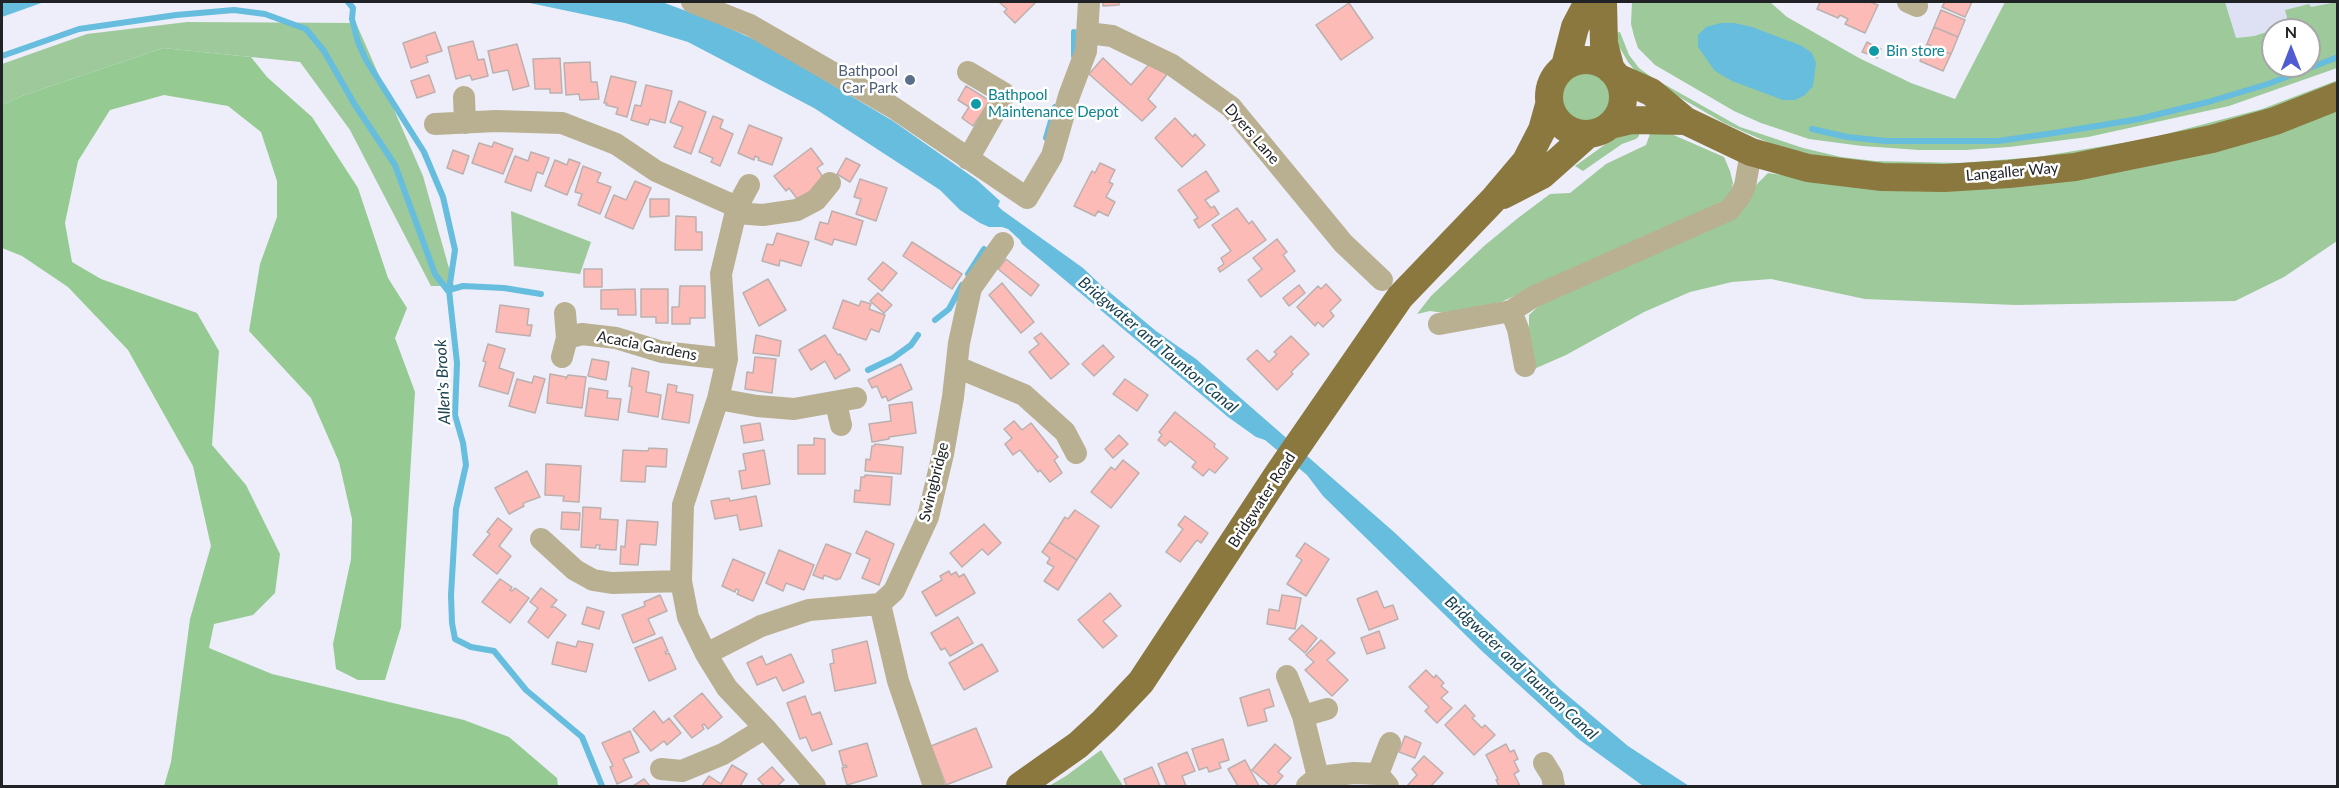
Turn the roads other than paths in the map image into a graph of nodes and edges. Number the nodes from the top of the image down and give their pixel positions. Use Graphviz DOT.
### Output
graph roads {
  1 [pos="692,2"];
  2 [pos="1089,2"];
  3 [pos="1588,2"];
  4 [pos="1603,2"];
  5 [pos="1088,33"];
  6 [pos="1565,66"];
  7 [pos="968,72"];
  8 [pos="1614,73"];
  9 [pos="2337,96"];
  10 [pos="464,97"];
  11 [pos="1549,105"];
  12 [pos="1686,122"];
  13 [pos="465,123"];
  14 [pos="435,124"];
  15 [pos="1599,130"];
  16 [pos="1751,152"];
  17 [pos="968,159"];
  18 [pos="830,183"];
  19 [pos="749,185"];
  20 [pos="1493,200"];
  21 [pos="736,210"];
  22 [pos="1003,243"];
  23 [pos="1382,280"];
  24 [pos="1510,311"];
  25 [pos="564,313"];
  26 [pos="1439,324"];
  27 [pos="727,359"];
  28 [pos="1526,366"];
  29 [pos="957,367"];
  30 [pos="717,399"];
  31 [pos="841,425"];
  32 [pos="1076,453"];
  33 [pos="541,539"];
  34 [pos="681,581"];
  35 [pos="880,604"];
  36 [pos="706,654"];
  37 [pos="1287,676"];
  38 [pos="1327,709"];
  39 [pos="1303,716"];
  40 [pos="765,728"];
  41 [pos="1390,743"];
  42 [pos="1544,763"];
  43 [pos="675,776"];
  44 [pos="1383,780"];
  45 [pos="1312,782"];
  46 [pos="815,786"];
  47 [pos="934,786"];
  48 [pos="1020,786"];
  49 [pos="1554,786"];
  1 -- 17 [label="street"];
  2 -- 5 [label="street"];
  3 -- 6 [label="main road"];
  4 -- 8 [label="main road"];
  5 -- 17 [label="street"];
  5 -- 23 [label="street, Dyers Lane"];
  6 -- 8 [label="main road"];
  6 -- 11 [label="main road"];
  7 -- 17 [label="street"];
  8 -- 12 [label="main road, Langaller Way"];
  8 -- 15 [label="main road"];
  9 -- 16 [label="main road, Langaller Way"];
  10 -- 13 [label="street"];
  11 -- 15 [label="main road"];
  11 -- 20 [label="main road, Bridgwater Road"];
  12 -- 15 [label="main road, Langaller Way"];
  12 -- 16 [label="main road, Langaller Way"];
  13 -- 14 [label="street"];
  13 -- 21 [label="street"];
  15 -- 20 [label="main road, Bridgwater Road"];
  16 -- 24 [label="street"];
  18 -- 21 [label="street"];
  19 -- 21 [label="street"];
  20 -- 48 [label="main road, Bridgwater Road"];
  21 -- 27 [label="street"];
  22 -- 29 [label="street, Swingbridge"];
  24 -- 26 [label="street"];
  24 -- 28 [label="street"];
  25 -- 27 [label="street, Acacia Gardens"];
  27 -- 30 [label="street"];
  29 -- 32 [label="street"];
  29 -- 35 [label="street, Swingbridge"];
  30 -- 31 [label="street"];
  30 -- 34 [label="street"];
  33 -- 34 [label="street"];
  34 -- 36 [label="street"];
  35 -- 36 [label="street"];
  35 -- 47 [label="street"];
  36 -- 40 [label="street"];
  37 -- 39 [label="street"];
  38 -- 39 [label="street"];
  39 -- 45 [label="street"];
  40 -- 43 [label="street"];
  40 -- 46 [label="street"];
  41 -- 44 [label="street"];
  42 -- 49 [label="street"];
  44 -- 45 [label="street"];
}
